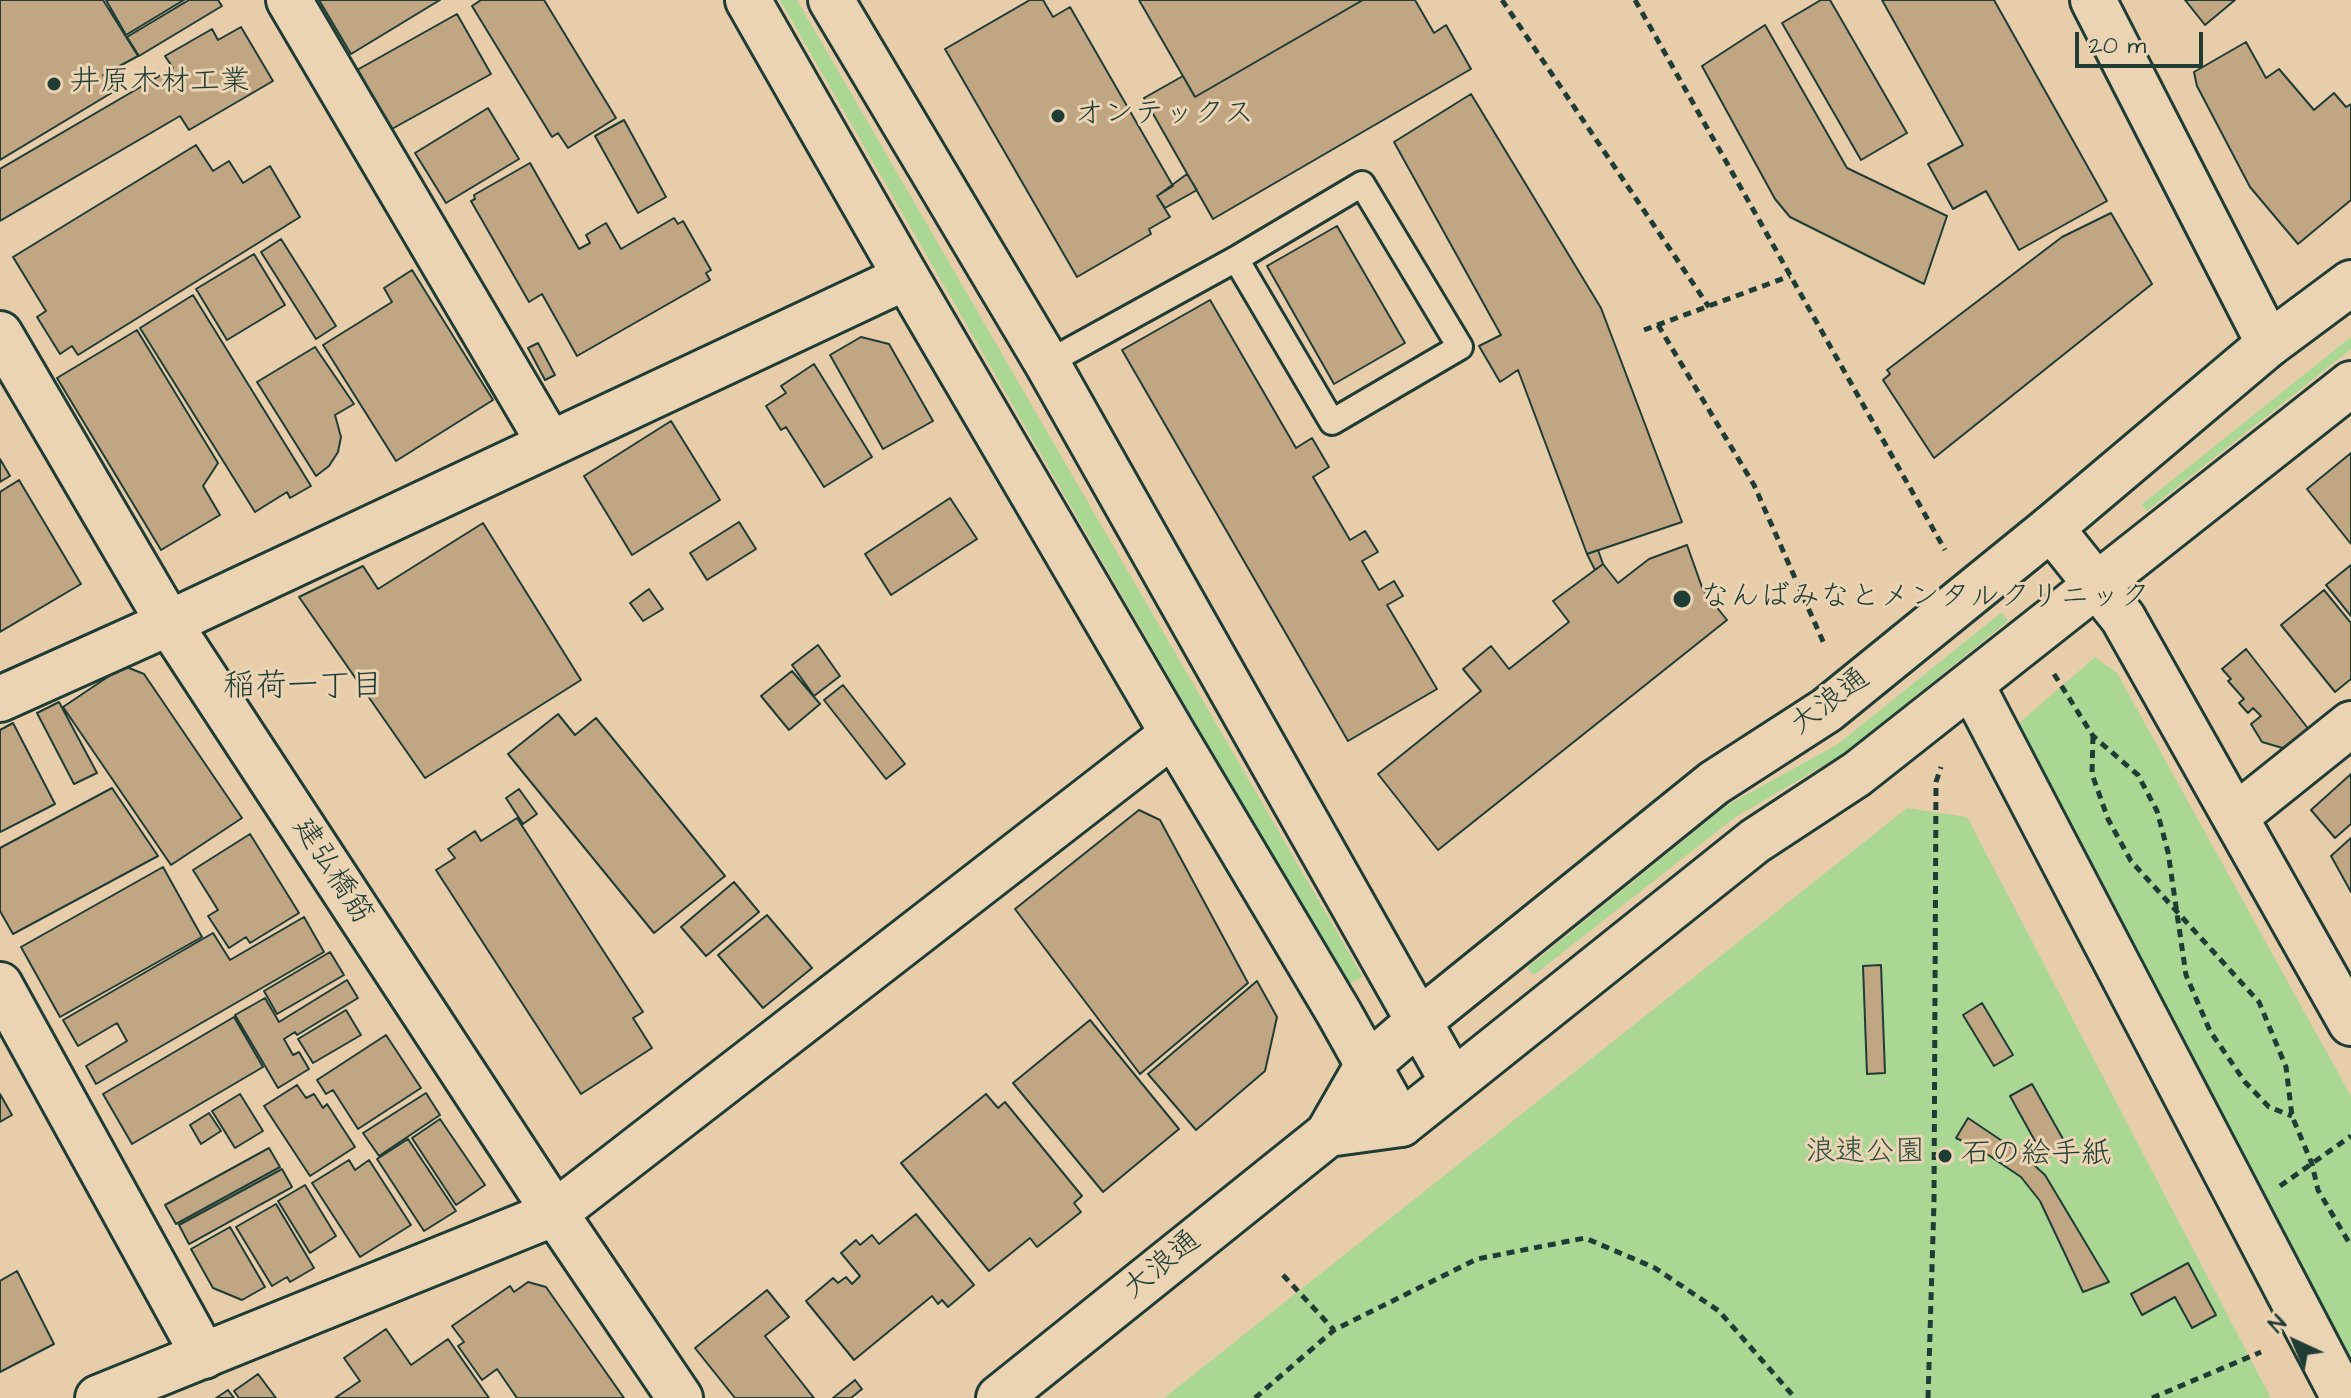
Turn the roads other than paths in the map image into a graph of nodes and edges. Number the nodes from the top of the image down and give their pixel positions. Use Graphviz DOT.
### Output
graph roads {
  1 [pos="289,0"];
  2 [pos="748,0"];
  3 [pos="831,0"];
  4 [pos="2093,0"];
  5 [pos="1236,259"];
  6 [pos="906,277"];
  7 [pos="2351,283"];
  8 [pos="0,334"];
  9 [pos="2269,344"];
  10 [pos="1047,363"];
  11 [pos="2351,384"];
  12 [pos="550,444"];
  13 [pos="2051,528"];
  14 [pos="2095,585"];
  15 [pos="169,623"];
  16 [pos="1972,686"];
  17 [pos="0,699"];
  18 [pos="2351,724"];
  19 [pos="1173,734"];
  20 [pos="2235,817"];
  21 [pos="0,985"];
  22 [pos="2350,1016"];
  23 [pos="1417,1023"];
  24 [pos="1367,1066"];
  25 [pos="1453,1082"];
  26 [pos="1401,1124"];
  27 [pos="1328,1134"];
  28 [pos="555,1213"];
  29 [pos="204,1356"];
  30 [pos="98,1398"];
  31 [pos="680,1398"];
  32 [pos="999,1398"];
  33 [pos="2344,1398"];
  1 -- 12 [label="street"];
  2 -- 6 [label="street"];
  3 -- 10 [label="street"];
  4 -- 9 [label="street"];
  5 -- 5 [label="lane"];
  5 -- 10 [label="lane"];
  6 -- 12 [label="street"];
  6 -- 19 [label="street"];
  7 -- 9 [label="street, 大浪通"];
  8 -- 15 [label="street, 建弘橋筋"];
  9 -- 13 [label="street, 大浪通"];
  10 -- 23 [label="street"];
  11 -- 14 [label="street"];
  12 -- 15 [label="street"];
  13 -- 14 [label="street"];
  13 -- 23 [label="street, 大浪通"];
  14 -- 16 [label="street"];
  14 -- 20 [label="street"];
  15 -- 17 [label="street"];
  15 -- 28 [label="street, 建弘橋筋"];
  16 -- 25 [label="street"];
  16 -- 33 [label="street"];
  18 -- 20 [label="street"];
  19 -- 24 [label="street"];
  19 -- 28 [label="street"];
  20 -- 22 [label="street"];
  21 -- 29 [label="street"];
  23 -- 24 [label="street, 大浪通"];
  23 -- 25 [label="street"];
  24 -- 26 [label="street"];
  24 -- 27 [label="street, 大浪通"];
  25 -- 26 [label="street"];
  26 -- 27 [label="street"];
  27 -- 32 [label="street, 大浪通"];
  28 -- 29 [label="street"];
  28 -- 31 [label="street, 建弘橋筋"];
  29 -- 30 [label="street"];
}
